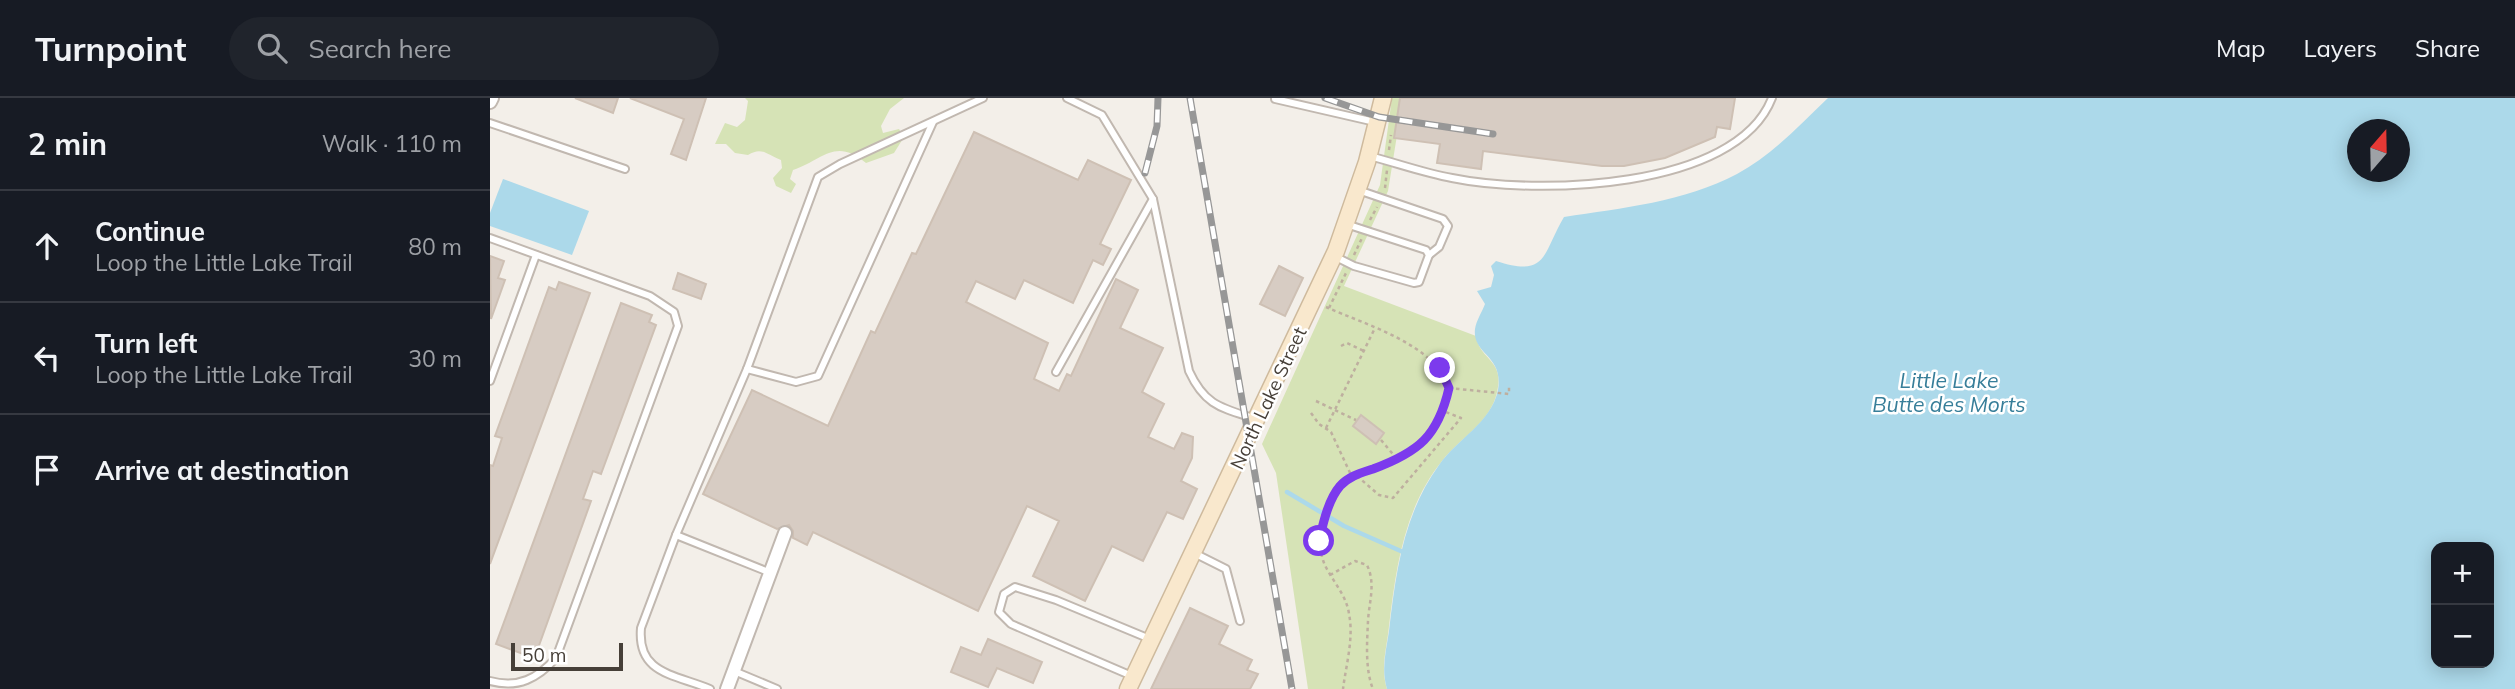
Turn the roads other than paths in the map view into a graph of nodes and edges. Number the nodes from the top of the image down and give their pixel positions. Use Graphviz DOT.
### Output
graph roads {
  1 [pos="983,98"];
  2 [pos="1067,98"];
  3 [pos="1382,98"];
  4 [pos="1772,98"];
  5 [pos="1275,99"];
  6 [pos="933,122"];
  7 [pos="1378,122"];
  8 [pos="490,123"];
  9 [pos="1369,156"];
  10 [pos="625,169"];
  11 [pos="1358,190"];
  12 [pos="1153,199"];
  13 [pos="1346,224"];
  14 [pos="490,239"];
  15 [pos="536,255"];
  16 [pos="1429,255"];
  17 [pos="1334,256"];
  18 [pos="747,369"];
  19 [pos="1056,372"];
  20 [pos="490,381"];
  21 [pos="1257,419"];
  22 [pos="785,533"];
  23 [pos="676,535"];
  24 [pos="1194,553"];
  25 [pos="771,573"];
  26 [pos="1240,621"];
  27 [pos="1152,640"];
  28 [pos="734,671"];
  29 [pos="490,681"];
  30 [pos="1131,683"];
  31 [pos="710,689"];
  32 [pos="727,689"];
  33 [pos="777,689"];
  1 -- 6 [label="lane"];
  2 -- 12 [label="lane"];
  3 -- 7 [label="main road, North Lake Street"];
  4 -- 9 [label="lane"];
  5 -- 7 [label="lane"];
  6 -- 18 [label="lane"];
  6 -- 18 [label="lane"];
  7 -- 9 [label="main road, North Lake Street"];
  8 -- 10 [label="lane"];
  9 -- 11 [label="main road, North Lake Street"];
  11 -- 13 [label="main road, North Lake Street"];
  11 -- 16 [label="lane"];
  12 -- 19 [label="lane"];
  12 -- 21 [label="lane"];
  13 -- 16 [label="lane"];
  13 -- 17 [label="main road, North Lake Street"];
  14 -- 15 [label="lane"];
  15 -- 20 [label="lane"];
  15 -- 29 [label="lane"];
  16 -- 17 [label="lane"];
  17 -- 21 [label="main road, North Lake Street"];
  18 -- 23 [label="lane"];
  21 -- 24 [label="main road, North Lake Street"];
  22 -- 25 [label="street"];
  23 -- 25 [label="lane"];
  23 -- 31 [label="lane"];
  24 -- 26 [label="lane"];
  24 -- 27 [label="main road, North Lake Street"];
  25 -- 28 [label="street"];
  27 -- 30 [label="main road, North Lake Street"];
  27 -- 30 [label="lane"];
  28 -- 32 [label="street"];
  28 -- 33 [label="lane"];
}
